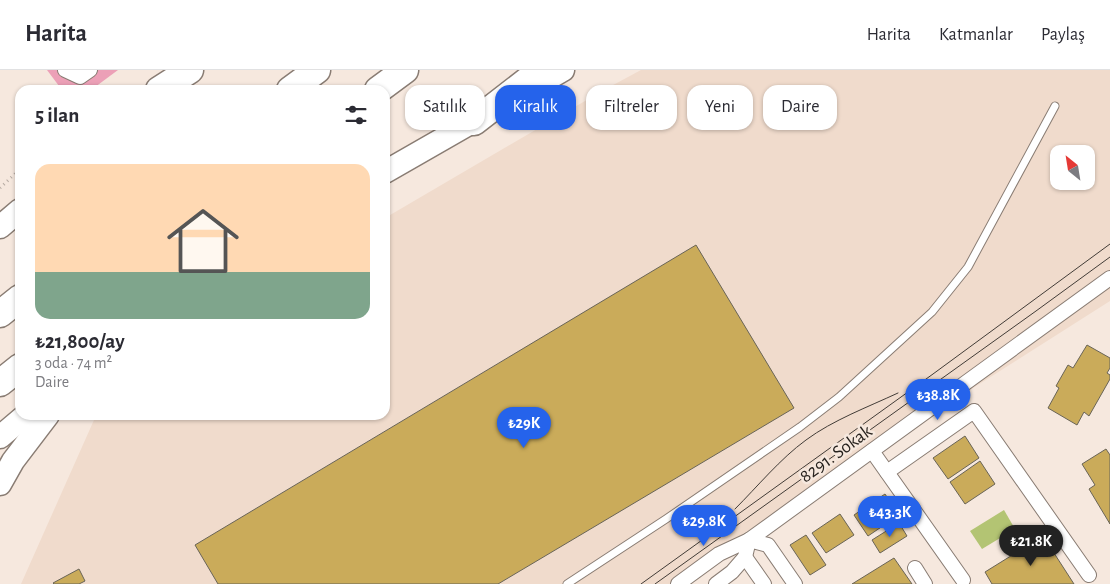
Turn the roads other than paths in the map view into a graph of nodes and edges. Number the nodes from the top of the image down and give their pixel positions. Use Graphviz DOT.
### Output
graph roads {
  1 [pos="66,70"];
  2 [pos="90,70"];
  3 [pos="175,70"];
  4 [pos="190,70"];
  5 [pos="317,70"];
  6 [pos="404,70"];
  7 [pos="541,70"];
  8 [pos="563,70"];
  9 [pos="158,85"];
  10 [pos="167,85"];
  11 [pos="297,85"];
  12 [pos="384,85"];
  13 [pos="1055,106"];
  14 [pos="485,113"];
  15 [pos="485,116"];
  16 [pos="460,130"];
  17 [pos="390,169"];
  18 [pos="1110,278"];
  19 [pos="15,302"];
  20 [pos="0,314"];
  21 [pos="15,371"];
  22 [pos="0,383"];
  23 [pos="20,420"];
  24 [pos="44,420"];
  25 [pos="0,437"];
  26 [pos="872,452"];
  27 [pos="887,472"];
  28 [pos="0,484"];
  29 [pos="749,540"];
  30 [pos="745,557"];
  31 [pos="915,568"];
  32 [pos="1089,575"];
  33 [pos="730,578"];
  34 [pos="963,580"];
  35 [pos="567,584"];
  36 [pos="678,584"];
  37 [pos="716,584"];
  38 [pos="764,584"];
  39 [pos="795,584"];
  40 [pos="925,584"];
  1 -- 2 [label="street"];
  3 -- 9 [label="main road"];
  4 -- 10 [label="highway"];
  5 -- 11 [label="highway"];
  6 -- 12 [label="highway"];
  7 -- 14 [label="highway"];
  8 -- 15 [label="main road"];
  13 -- 35 [label="lane"];
  16 -- 17 [label="main road"];
  18 -- 26 [label="street, 8291. Sokak"];
  19 -- 20 [label="highway"];
  21 -- 22 [label="highway"];
  23 -- 25 [label="main road"];
  24 -- 28 [label="main road"];
  26 -- 27 [label="street"];
  26 -- 29 [label="street, 8291. Sokak"];
  27 -- 32 [label="street"];
  27 -- 34 [label="street"];
  29 -- 30 [label="street"];
  29 -- 36 [label="street, 8291. Sokak"];
  29 -- 39 [label="street"];
  30 -- 33 [label="street"];
  30 -- 38 [label="street"];
  31 -- 40 [label="street"];
  33 -- 37 [label="street"];
}
